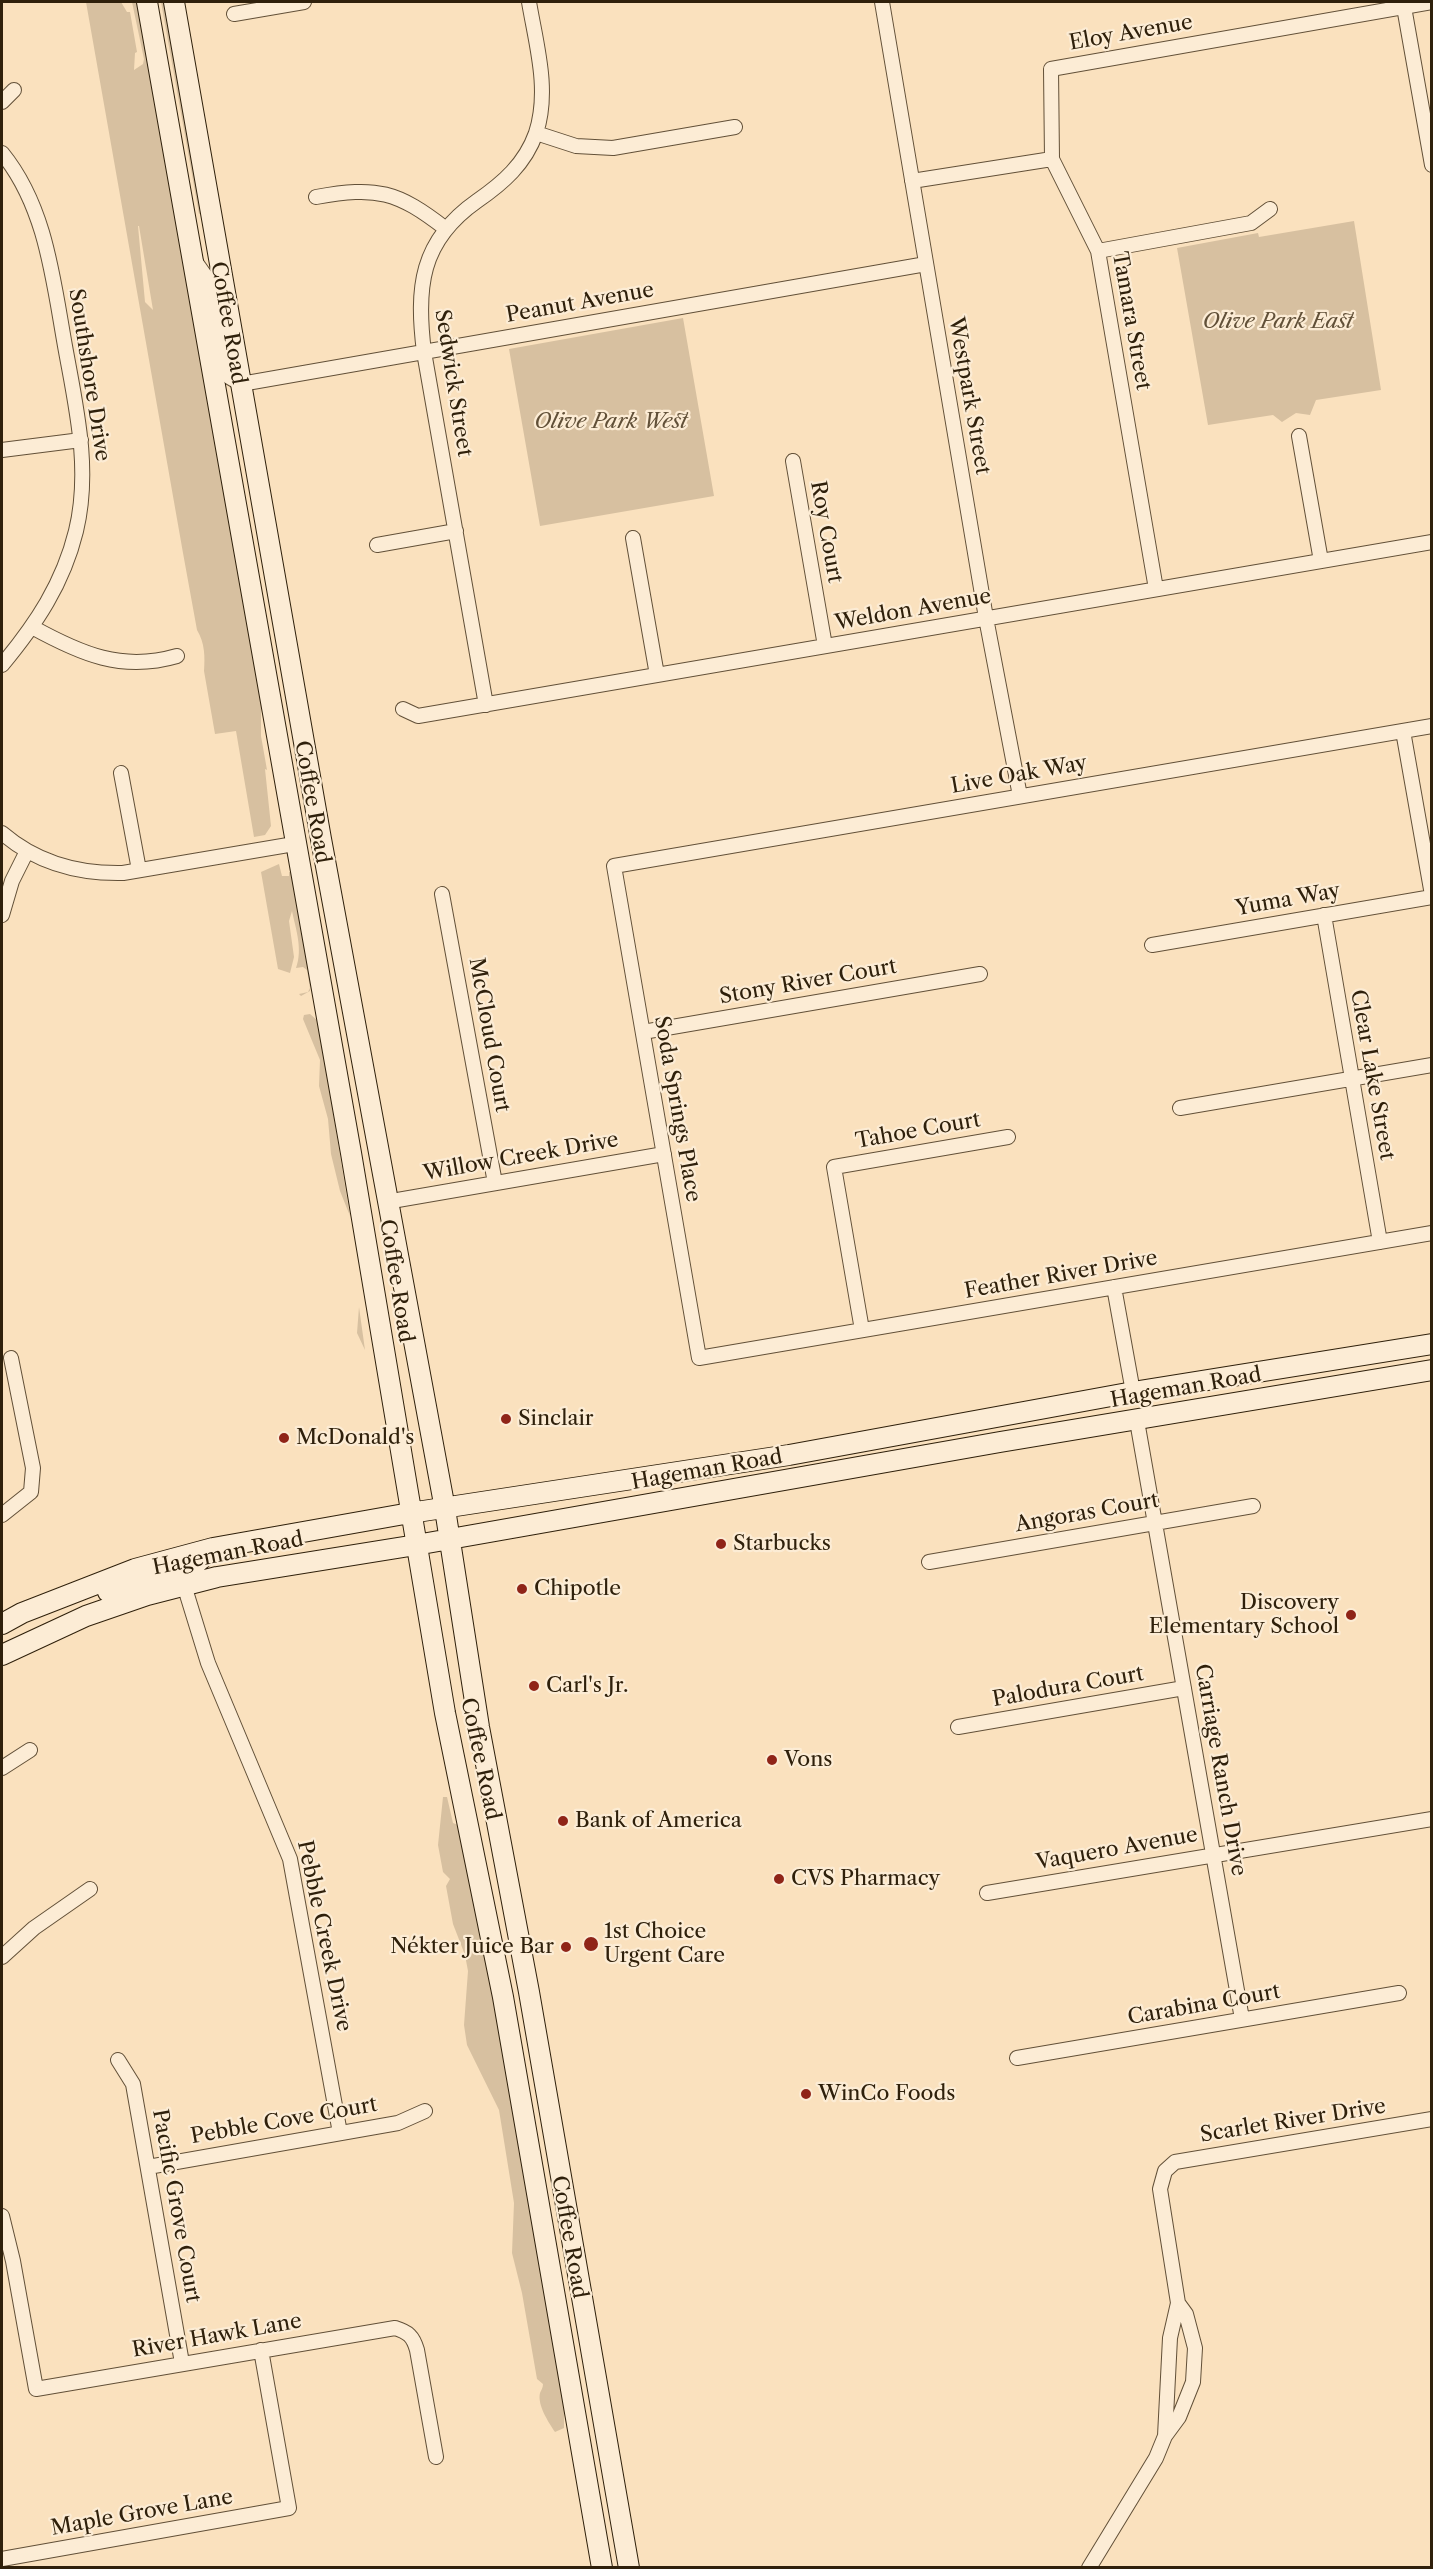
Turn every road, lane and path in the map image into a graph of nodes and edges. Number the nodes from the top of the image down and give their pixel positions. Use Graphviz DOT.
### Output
graph roads {
  1 [pos="147,2"];
  2 [pos="174,2"];
  3 [pos="304,2"];
  4 [pos="529,2"];
  5 [pos="882,2"];
  6 [pos="1431,2"];
  7 [pos="1404,7"];
  8 [pos="234,14"];
  9 [pos="1051,69"];
  10 [pos="14,90"];
  11 [pos="2,102"];
  12 [pos="735,127"];
  13 [pos="536,133"];
  14 [pos="2,153"];
  15 [pos="1052,159"];
  16 [pos="1431,165"];
  17 [pos="912,181"];
  18 [pos="316,197"];
  19 [pos="1270,208"];
  20 [pos="446,229"];
  21 [pos="1098,251"];
  22 [pos="192,257"];
  23 [pos="926,264"];
  24 [pos="424,352"];
  25 [pos="241,384"];
  26 [pos="1299,436"];
  27 [pos="81,440"];
  28 [pos="2,450"];
  29 [pos="793,460"];
  30 [pos="456,531"];
  31 [pos="633,538"];
  32 [pos="1431,542"];
  33 [pos="377,544"];
  34 [pos="1321,561"];
  35 [pos="1156,589"];
  36 [pos="986,618"];
  37 [pos="32,627"];
  38 [pos="825,646"];
  39 [pos="177,656"];
  40 [pos="2,665"];
  41 [pos="657,675"];
  42 [pos="486,705"];
  43 [pos="403,709"];
  44 [pos="1431,726"];
  45 [pos="1403,731"];
  46 [pos="120,773"];
  47 [pos="1020,796"];
  48 [pos="2,833"];
  49 [pos="294,844"];
  50 [pos="27,851"];
  51 [pos="614,866"];
  52 [pos="139,870"];
  53 [pos="442,894"];
  54 [pos="1431,896"];
  55 [pos="2,915"];
  56 [pos="1324,915"];
  57 [pos="1152,945"];
  58 [pos="980,974"];
  59 [pos="323,1000"];
  60 [pos="643,1032"];
  61 [pos="1431,1065"];
  62 [pos="1352,1078"];
  63 [pos="1180,1108"];
  64 [pos="373,1125"];
  65 [pos="1008,1137"];
  66 [pos="663,1154"];
  67 [pos="495,1183"];
  68 [pos="387,1202"];
  69 [pos="1431,1233"];
  70 [pos="1380,1242"];
  71 [pos="1114,1287"];
  72 [pos="862,1330"];
  73 [pos="1431,1344"];
  74 [pos="11,1358"];
  75 [pos="699,1358"];
  76 [pos="1431,1370"];
  77 [pos="1245,1375"];
  78 [pos="1133,1392"];
  79 [pos="1137,1420"];
  80 [pos="1000,1442"];
  81 [pos="789,1455"];
  82 [pos="667,1501"];
  83 [pos="1252,1506"];
  84 [pos="445,1509"];
  85 [pos="410,1514"];
  86 [pos="2,1515"];
  87 [pos="1155,1523"];
  88 [pos="449,1539"];
  89 [pos="416,1545"];
  90 [pos="213,1548"];
  91 [pos="929,1562"];
  92 [pos="184,1585"];
  93 [pos="2,1624"];
  94 [pos="57,1629"];
  95 [pos="2,1655"];
  96 [pos="1184,1688"];
  97 [pos="958,1727"];
  98 [pos="30,1750"];
  99 [pos="2,1768"];
  100 [pos="1431,1819"];
  101 [pos="1213,1854"];
  102 [pos="90,1889"];
  103 [pos="987,1893"];
  104 [pos="2,1957"];
  105 [pos="1399,1993"];
  106 [pos="1242,2019"];
  107 [pos="1017,2058"];
  108 [pos="118,2060"];
  109 [pos="426,2111"];
  110 [pos="1431,2119"];
  111 [pos="340,2133"];
  112 [pos="148,2167"];
  113 [pos="2,2216"];
  114 [pos="1178,2303"];
  115 [pos="261,2350"];
  116 [pos="182,2363"];
  117 [pos="1165,2436"];
  118 [pos="436,2457"];
  119 [pos="2,2559"];
  120 [pos="602,2568"];
  121 [pos="629,2568"];
  122 [pos="1089,2568"];
  1 -- 22 [label="main road, Coffee Road"];
  2 -- 25 [label="main road, Coffee Road"];
  3 -- 8 [label="street"];
  4 -- 13 [label="street, Sedwick Street"];
  5 -- 17 [label="street, Westpark Street"];
  6 -- 7 [label="street, Eloy Avenue"];
  7 -- 9 [label="street, Eloy Avenue"];
  7 -- 16 [label="street"];
  9 -- 15 [label="street, Tamara Street"];
  10 -- 11 [label="street"];
  12 -- 13 [label="street"];
  13 -- 20 [label="street, Sedwick Street"];
  14 -- 27 [label="street, Southshore Drive"];
  15 -- 17 [label="street"];
  15 -- 21 [label="street, Tamara Street"];
  17 -- 23 [label="street, Westpark Street"];
  18 -- 20 [label="street"];
  19 -- 21 [label="street"];
  20 -- 24 [label="street, Sedwick Street"];
  21 -- 35 [label="street, Tamara Street"];
  22 -- 25 [label="street"];
  22 -- 49 [label="main road, Coffee Road"];
  23 -- 24 [label="street, Peanut Avenue"];
  23 -- 36 [label="street, Westpark Street"];
  24 -- 25 [label="street, Peanut Avenue"];
  24 -- 30 [label="street, Sedwick Street"];
  25 -- 64 [label="main road, Coffee Road"];
  26 -- 34 [label="street"];
  27 -- 28 [label="street"];
  27 -- 37 [label="street, Southshore Drive"];
  29 -- 38 [label="street, Roy Court"];
  30 -- 33 [label="street"];
  30 -- 42 [label="street, Sedwick Street"];
  31 -- 41 [label="street"];
  32 -- 34 [label="street, Weldon Avenue"];
  34 -- 35 [label="street, Weldon Avenue"];
  35 -- 36 [label="street, Weldon Avenue"];
  36 -- 38 [label="street, Weldon Avenue"];
  36 -- 47 [label="street, Westpark Street"];
  37 -- 39 [label="street"];
  37 -- 40 [label="street, Southshore Drive"];
  38 -- 41 [label="street, Weldon Avenue"];
  41 -- 42 [label="street, Weldon Avenue"];
  42 -- 43 [label="street, Weldon Avenue"];
  44 -- 45 [label="street, Live Oak Way"];
  45 -- 47 [label="street, Live Oak Way"];
  45 -- 54 [label="street"];
  46 -- 52 [label="street"];
  47 -- 51 [label="street, Live Oak Way"];
  48 -- 50 [label="street"];
  49 -- 52 [label="street"];
  49 -- 59 [label="main road, Coffee Road"];
  50 -- 52 [label="street"];
  50 -- 55 [label="street"];
  51 -- 60 [label="street, Soda Springs Place"];
  53 -- 67 [label="street, McCloud Court"];
  54 -- 56 [label="street, Yuma Way"];
  56 -- 57 [label="street, Yuma Way"];
  56 -- 62 [label="street, Clear Lake Street"];
  58 -- 60 [label="street, Stony River Court"];
  59 -- 64 [label="main road"];
  59 -- 85 [label="main road, Coffee Road"];
  60 -- 66 [label="street, Soda Springs Place"];
  61 -- 62 [label="street"];
  62 -- 63 [label="street"];
  62 -- 70 [label="street, Clear Lake Street"];
  64 -- 68 [label="main road, Coffee Road"];
  65 -- 72 [label="street, Tahoe Court"];
  66 -- 67 [label="street, Willow Creek Drive"];
  66 -- 75 [label="street, Soda Springs Place"];
  67 -- 68 [label="street, Willow Creek Drive"];
  68 -- 84 [label="main road, Coffee Road"];
  69 -- 70 [label="street, Feather River Drive"];
  70 -- 71 [label="street, Feather River Drive"];
  71 -- 72 [label="street, Feather River Drive"];
  71 -- 78 [label="street"];
  72 -- 75 [label="street, Feather River Drive"];
  73 -- 77 [label="main road, Hageman Road"];
  74 -- 86 [label="street"];
  76 -- 79 [label="main road, Hageman Road"];
  77 -- 78 [label="main road, Hageman Road"];
  77 -- 79 [label="main road"];
  78 -- 80 [label="main road"];
  78 -- 81 [label="main road, Hageman Road"];
  79 -- 80 [label="main road, Hageman Road"];
  79 -- 87 [label="street, Carriage Ranch Drive"];
  80 -- 82 [label="main road, Hageman Road"];
  81 -- 82 [label="main road"];
  81 -- 84 [label="main road, Hageman Road"];
  82 -- 88 [label="main road, Hageman Road"];
  83 -- 87 [label="street, Angoras Court"];
  84 -- 85 [label="main road, Hageman Road"];
  84 -- 88 [label="main road, Coffee Road"];
  85 -- 89 [label="main road, Coffee Road"];
  85 -- 90 [label="main road, Hageman Road"];
  87 -- 91 [label="street, Angoras Court"];
  87 -- 96 [label="street, Carriage Ranch Drive"];
  88 -- 89 [label="main road, Hageman Road"];
  88 -- 121 [label="main road, Coffee Road"];
  89 -- 92 [label="main road, Hageman Road"];
  89 -- 120 [label="main road, Coffee Road"];
  90 -- 93 [label="main road, Hageman Road"];
  90 -- 94 [label="main road"];
  92 -- 94 [label="main road, Hageman Road"];
  92 -- 111 [label="street, Pebble Creek Drive"];
  94 -- 95 [label="main road, Hageman Road"];
  96 -- 97 [label="street, Palodura Court"];
  96 -- 101 [label="street, Carriage Ranch Drive"];
  98 -- 99 [label="street"];
  100 -- 101 [label="street, Vaquero Avenue"];
  101 -- 103 [label="street, Vaquero Avenue"];
  101 -- 106 [label="street, Carriage Ranch Drive"];
  102 -- 104 [label="street"];
  105 -- 106 [label="street, Carabina Court"];
  106 -- 107 [label="street, Carabina Court"];
  108 -- 112 [label="street, Pacific Grove Court"];
  109 -- 111 [label="street, Pebble Cove Court"];
  110 -- 114 [label="street, Scarlet River Drive"];
  111 -- 112 [label="street, Pebble Cove Court"];
  112 -- 116 [label="street, Pacific Grove Court"];
  113 -- 116 [label="street, River Hawk Lane"];
  114 -- 117 [label="street"];
  114 -- 117 [label="street"];
  115 -- 116 [label="street, River Hawk Lane"];
  115 -- 118 [label="street, River Hawk Lane"];
  115 -- 119 [label="street, Maple Grove Lane"];
  117 -- 122 [label="street"];
}
